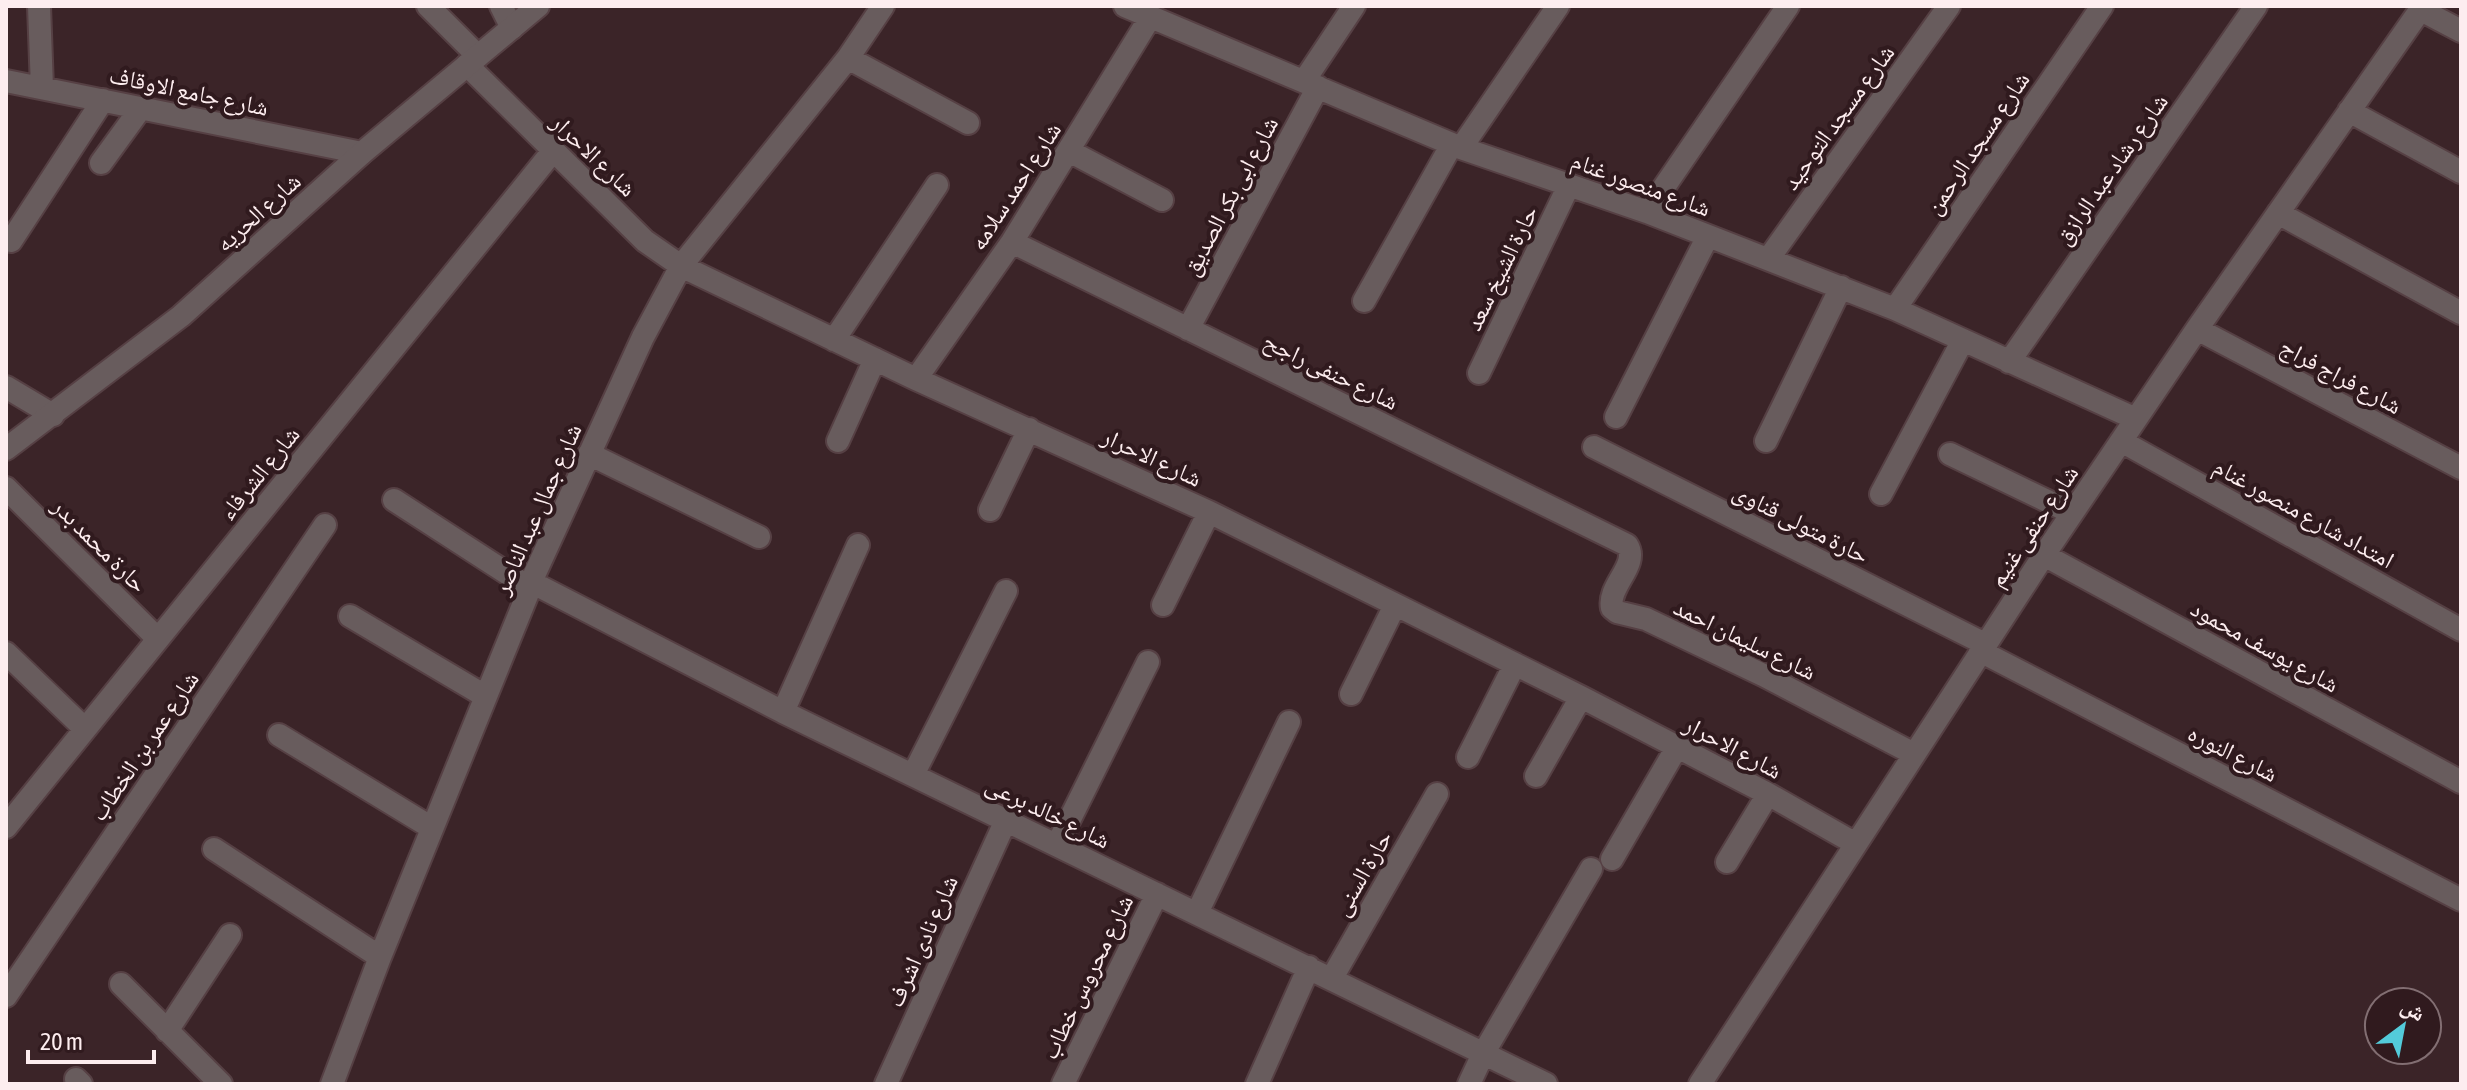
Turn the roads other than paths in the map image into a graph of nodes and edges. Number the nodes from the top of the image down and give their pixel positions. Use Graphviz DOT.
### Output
graph roads {
  1 [pos="39,6"];
  2 [pos="428,6"];
  3 [pos="501,6"];
  4 [pos="538,6"];
  5 [pos="883,6"];
  6 [pos="1128,6"];
  7 [pos="1354,6"];
  8 [pos="1558,6"];
  9 [pos="1788,6"];
  10 [pos="1949,6"];
  11 [pos="2102,6"];
  12 [pos="2256,6"];
  13 [pos="2422,8"];
  14 [pos="1151,16"];
  15 [pos="512,28"];
  16 [pos="2461,31"];
  17 [pos="848,58"];
  18 [pos="473,60"];
  19 [pos="6,81"];
  20 [pos="1311,84"];
  21 [pos="42,88"];
  22 [pos="103,100"];
  23 [pos="141,108"];
  24 [pos="2349,111"];
  25 [pos="968,123"];
  26 [pos="1457,146"];
  27 [pos="553,151"];
  28 [pos="1069,151"];
  29 [pos="362,153"];
  30 [pos="101,163"];
  31 [pos="2461,172"];
  32 [pos="937,185"];
  33 [pos="1569,185"];
  34 [pos="1162,200"];
  35 [pos="1647,212"];
  36 [pos="2278,213"];
  37 [pos="1708,236"];
  38 [pos="11,241"];
  39 [pos="1012,242"];
  40 [pos="1769,258"];
  41 [pos="681,266"];
  42 [pos="1841,287"];
  43 [pos="1364,301"];
  44 [pos="1895,309"];
  45 [pos="2461,313"];
  46 [pos="1188,329"];
  47 [pos="2197,329"];
  48 [pos="834,340"];
  49 [pos="1963,340"];
  50 [pos="875,359"];
  51 [pos="2009,362"];
  52 [pos="1479,373"];
  53 [pos="916,379"];
  54 [pos="6,387"];
  55 [pos="53,415"];
  56 [pos="1616,417"];
  57 [pos="2136,419"];
  58 [pos="1029,429"];
  59 [pos="838,441"];
  60 [pos="1766,441"];
  61 [pos="2121,441"];
  62 [pos="1594,447"];
  63 [pos="6,449"];
  64 [pos="589,454"];
  65 [pos="1950,454"];
  66 [pos="2461,468"];
  67 [pos="6,488"];
  68 [pos="1881,494"];
  69 [pos="394,500"];
  70 [pos="990,510"];
  71 [pos="1209,512"];
  72 [pos="2072,513"];
  73 [pos="325,525"];
  74 [pos="759,537"];
  75 [pos="858,545"];
  76 [pos="1627,545"];
  77 [pos="2044,555"];
  78 [pos="530,585"];
  79 [pos="1006,591"];
  80 [pos="1163,605"];
  81 [pos="1395,605"];
  82 [pos="350,616"];
  83 [pos="2461,630"];
  84 [pos="158,639"];
  85 [pos="1982,647"];
  86 [pos="6,653"];
  87 [pos="1148,662"];
  88 [pos="1515,664"];
  89 [pos="1351,694"];
  90 [pos="485,696"];
  91 [pos="1581,697"];
  92 [pos="783,712"];
  93 [pos="1289,722"];
  94 [pos="85,729"];
  95 [pos="279,735"];
  96 [pos="1677,747"];
  97 [pos="1914,754"];
  98 [pos="1468,757"];
  99 [pos="913,775"];
  100 [pos="1536,776"];
  101 [pos="2461,782"];
  102 [pos="1437,794"];
  103 [pos="1768,794"];
  104 [pos="1006,820"];
  105 [pos="6,827"];
  106 [pos="432,828"];
  107 [pos="1856,844"];
  108 [pos="1057,845"];
  109 [pos="214,849"];
  110 [pos="1612,859"];
  111 [pos="1727,862"];
  112 [pos="1591,869"];
  113 [pos="1157,894"];
  114 [pos="2461,900"];
  115 [pos="1197,913"];
  116 [pos="230,935"];
  117 [pos="380,957"];
  118 [pos="1309,967"];
  119 [pos="1332,978"];
  120 [pos="121,984"];
  121 [pos="6,996"];
  122 [pos="167,1031"];
  123 [pos="1483,1054"];
  124 [pos="221,1084"];
  125 [pos="332,1084"];
  126 [pos="886,1084"];
  127 [pos="1063,1084"];
  128 [pos="1257,1084"];
  129 [pos="1469,1084"];
  130 [pos="1546,1084"];
  131 [pos="1700,1084"];
  1 -- 21 [label="street"];
  2 -- 18 [label="street, شارع الاحرار"];
  3 -- 15 [label="street"];
  4 -- 15 [label="street, شارع الحريه"];
  5 -- 17 [label="street, شارع جمال عبد الناصر"];
  6 -- 14 [label="street, شارع منصور غنام"];
  7 -- 20 [label="street, شارع ابى بكر الصديق"];
  8 -- 26 [label="street"];
  9 -- 35 [label="street"];
  10 -- 40 [label="street, شارع مسجد التوحيد"];
  11 -- 44 [label="street, شارع مسجد الرحمن"];
  12 -- 51 [label="street, شارع رشاد عبد الرازق"];
  13 -- 16 [label="street"];
  13 -- 24 [label="street, شارع حنفى غنيم"];
  14 -- 20 [label="street, شارع منصور غنام"];
  14 -- 28 [label="street, شارع احمد سلامه"];
  15 -- 18 [label="street, شارع الحريه"];
  17 -- 25 [label="street"];
  17 -- 41 [label="street, شارع جمال عبد الناصر"];
  18 -- 27 [label="street, شارع الاحرار"];
  18 -- 29 [label="street, شارع الحريه"];
  19 -- 21 [label="street, شارع جامع الاوقاف"];
  20 -- 26 [label="street, شارع منصور غنام"];
  20 -- 46 [label="street, شارع ابى بكر الصديق"];
  21 -- 22 [label="street, شارع جامع الاوقاف"];
  22 -- 23 [label="street, شارع جامع الاوقاف"];
  22 -- 38 [label="street"];
  23 -- 29 [label="street, شارع جامع الاوقاف"];
  23 -- 30 [label="street"];
  24 -- 31 [label="street"];
  24 -- 36 [label="street, شارع حنفى غنيم"];
  26 -- 33 [label="street, شارع منصور غنام"];
  26 -- 43 [label="street"];
  27 -- 41 [label="street, شارع الاحرار"];
  27 -- 84 [label="street, شارع الشرفاء"];
  28 -- 34 [label="street"];
  28 -- 39 [label="street, شارع احمد سلامه"];
  29 -- 55 [label="street, شارع الحريه"];
  32 -- 48 [label="street"];
  33 -- 35 [label="street, شارع منصور غنام"];
  33 -- 52 [label="street, حارة الشيخ سعد"];
  35 -- 37 [label="street, شارع منصور غنام"];
  36 -- 45 [label="street"];
  36 -- 47 [label="street, شارع حنفى غنيم"];
  37 -- 40 [label="street, شارع منصور غنام"];
  37 -- 56 [label="street"];
  39 -- 46 [label="street, شارع حنفى راجح"];
  39 -- 53 [label="street, شارع احمد سلامه"];
  40 -- 42 [label="street, شارع منصور غنام"];
  41 -- 48 [label="street, شارع الاحرار"];
  41 -- 64 [label="street, شارع جمال عبد الناصر"];
  42 -- 44 [label="street, شارع منصور غنام"];
  42 -- 60 [label="street"];
  44 -- 49 [label="street, شارع منصور غنام"];
  46 -- 76 [label="street, شارع حنفى راجح"];
  47 -- 57 [label="street, شارع حنفى غنيم"];
  47 -- 66 [label="street, شارع فراج فراج"];
  48 -- 50 [label="street, شارع الاحرار"];
  49 -- 51 [label="street, شارع منصور غنام"];
  49 -- 68 [label="street"];
  50 -- 53 [label="street, شارع الاحرار"];
  50 -- 59 [label="street"];
  51 -- 57 [label="street, شارع منصور غنام"];
  53 -- 58 [label="street, شارع الاحرار"];
  54 -- 55 [label="street"];
  55 -- 63 [label="street, شارع الحريه"];
  57 -- 61 [label="street, شارع حنفى غنيم"];
  58 -- 70 [label="street"];
  58 -- 71 [label="street, شارع الاحرار"];
  61 -- 72 [label="street, شارع حنفى غنيم"];
  61 -- 83 [label="street, امتداد شارع منصور غنام"];
  62 -- 85 [label="street, حارة متولى قناوى"];
  64 -- 74 [label="street"];
  64 -- 78 [label="street, شارع جمال عبد الناصر"];
  65 -- 72 [label="street"];
  67 -- 84 [label="street, حارة محمد بدر"];
  69 -- 78 [label="street, شارع خالد برعى"];
  71 -- 80 [label="street"];
  71 -- 81 [label="street, شارع الاحرار"];
  72 -- 77 [label="street, شارع حنفى غنيم"];
  73 -- 121 [label="street, شارع عمر بن الخطاب"];
  75 -- 92 [label="street"];
  76 -- 97 [label="street, شارع سليمان احمد"];
  77 -- 85 [label="street, شارع حنفى غنيم"];
  77 -- 101 [label="street, شارع يوسف محمود"];
  78 -- 90 [label="street, شارع جمال عبد الناصر"];
  78 -- 92 [label="street, شارع خالد برعى"];
  79 -- 99 [label="street"];
  81 -- 88 [label="street, شارع الاحرار"];
  81 -- 89 [label="street"];
  82 -- 90 [label="street"];
  84 -- 94 [label="street, شارع الشرفاء"];
  85 -- 97 [label="street, شارع حنفى غنيم"];
  85 -- 114 [label="street, شارع النوره"];
  86 -- 94 [label="street"];
  87 -- 108 [label="street"];
  88 -- 91 [label="street, شارع الاحرار"];
  88 -- 98 [label="street"];
  90 -- 106 [label="street, شارع جمال عبد الناصر"];
  91 -- 96 [label="street, شارع الاحرار"];
  91 -- 100 [label="street"];
  92 -- 99 [label="street, شارع خالد برعى"];
  93 -- 115 [label="street"];
  94 -- 105 [label="street, شارع الشرفاء"];
  95 -- 106 [label="street"];
  96 -- 103 [label="street, شارع الاحرار"];
  96 -- 110 [label="street"];
  97 -- 107 [label="street, شارع حنفى غنيم"];
  99 -- 104 [label="street, شارع خالد برعى"];
  102 -- 119 [label="street, حارة السنى"];
  103 -- 107 [label="street, شارع الاحرار"];
  103 -- 111 [label="street"];
  104 -- 108 [label="street, شارع خالد برعى"];
  104 -- 126 [label="street, شارع نادى اشرف"];
  106 -- 117 [label="street, شارع جمال عبد الناصر"];
  107 -- 131 [label="street, شارع حنفى غنيم"];
  108 -- 113 [label="street, شارع خالد برعى"];
  109 -- 117 [label="street"];
  112 -- 123 [label="street"];
  113 -- 115 [label="street, شارع خالد برعى"];
  113 -- 127 [label="street, شارع محروس خطاب"];
  115 -- 118 [label="street, شارع خالد برعى"];
  116 -- 122 [label="street"];
  117 -- 125 [label="street, شارع جمال عبد الناصر"];
  118 -- 119 [label="street, شارع خالد برعى"];
  118 -- 128 [label="street"];
  119 -- 123 [label="street, شارع خالد برعى"];
  120 -- 122 [label="street"];
  122 -- 124 [label="street"];
  123 -- 129 [label="street"];
  123 -- 130 [label="street, شارع خالد برعى"];
}
